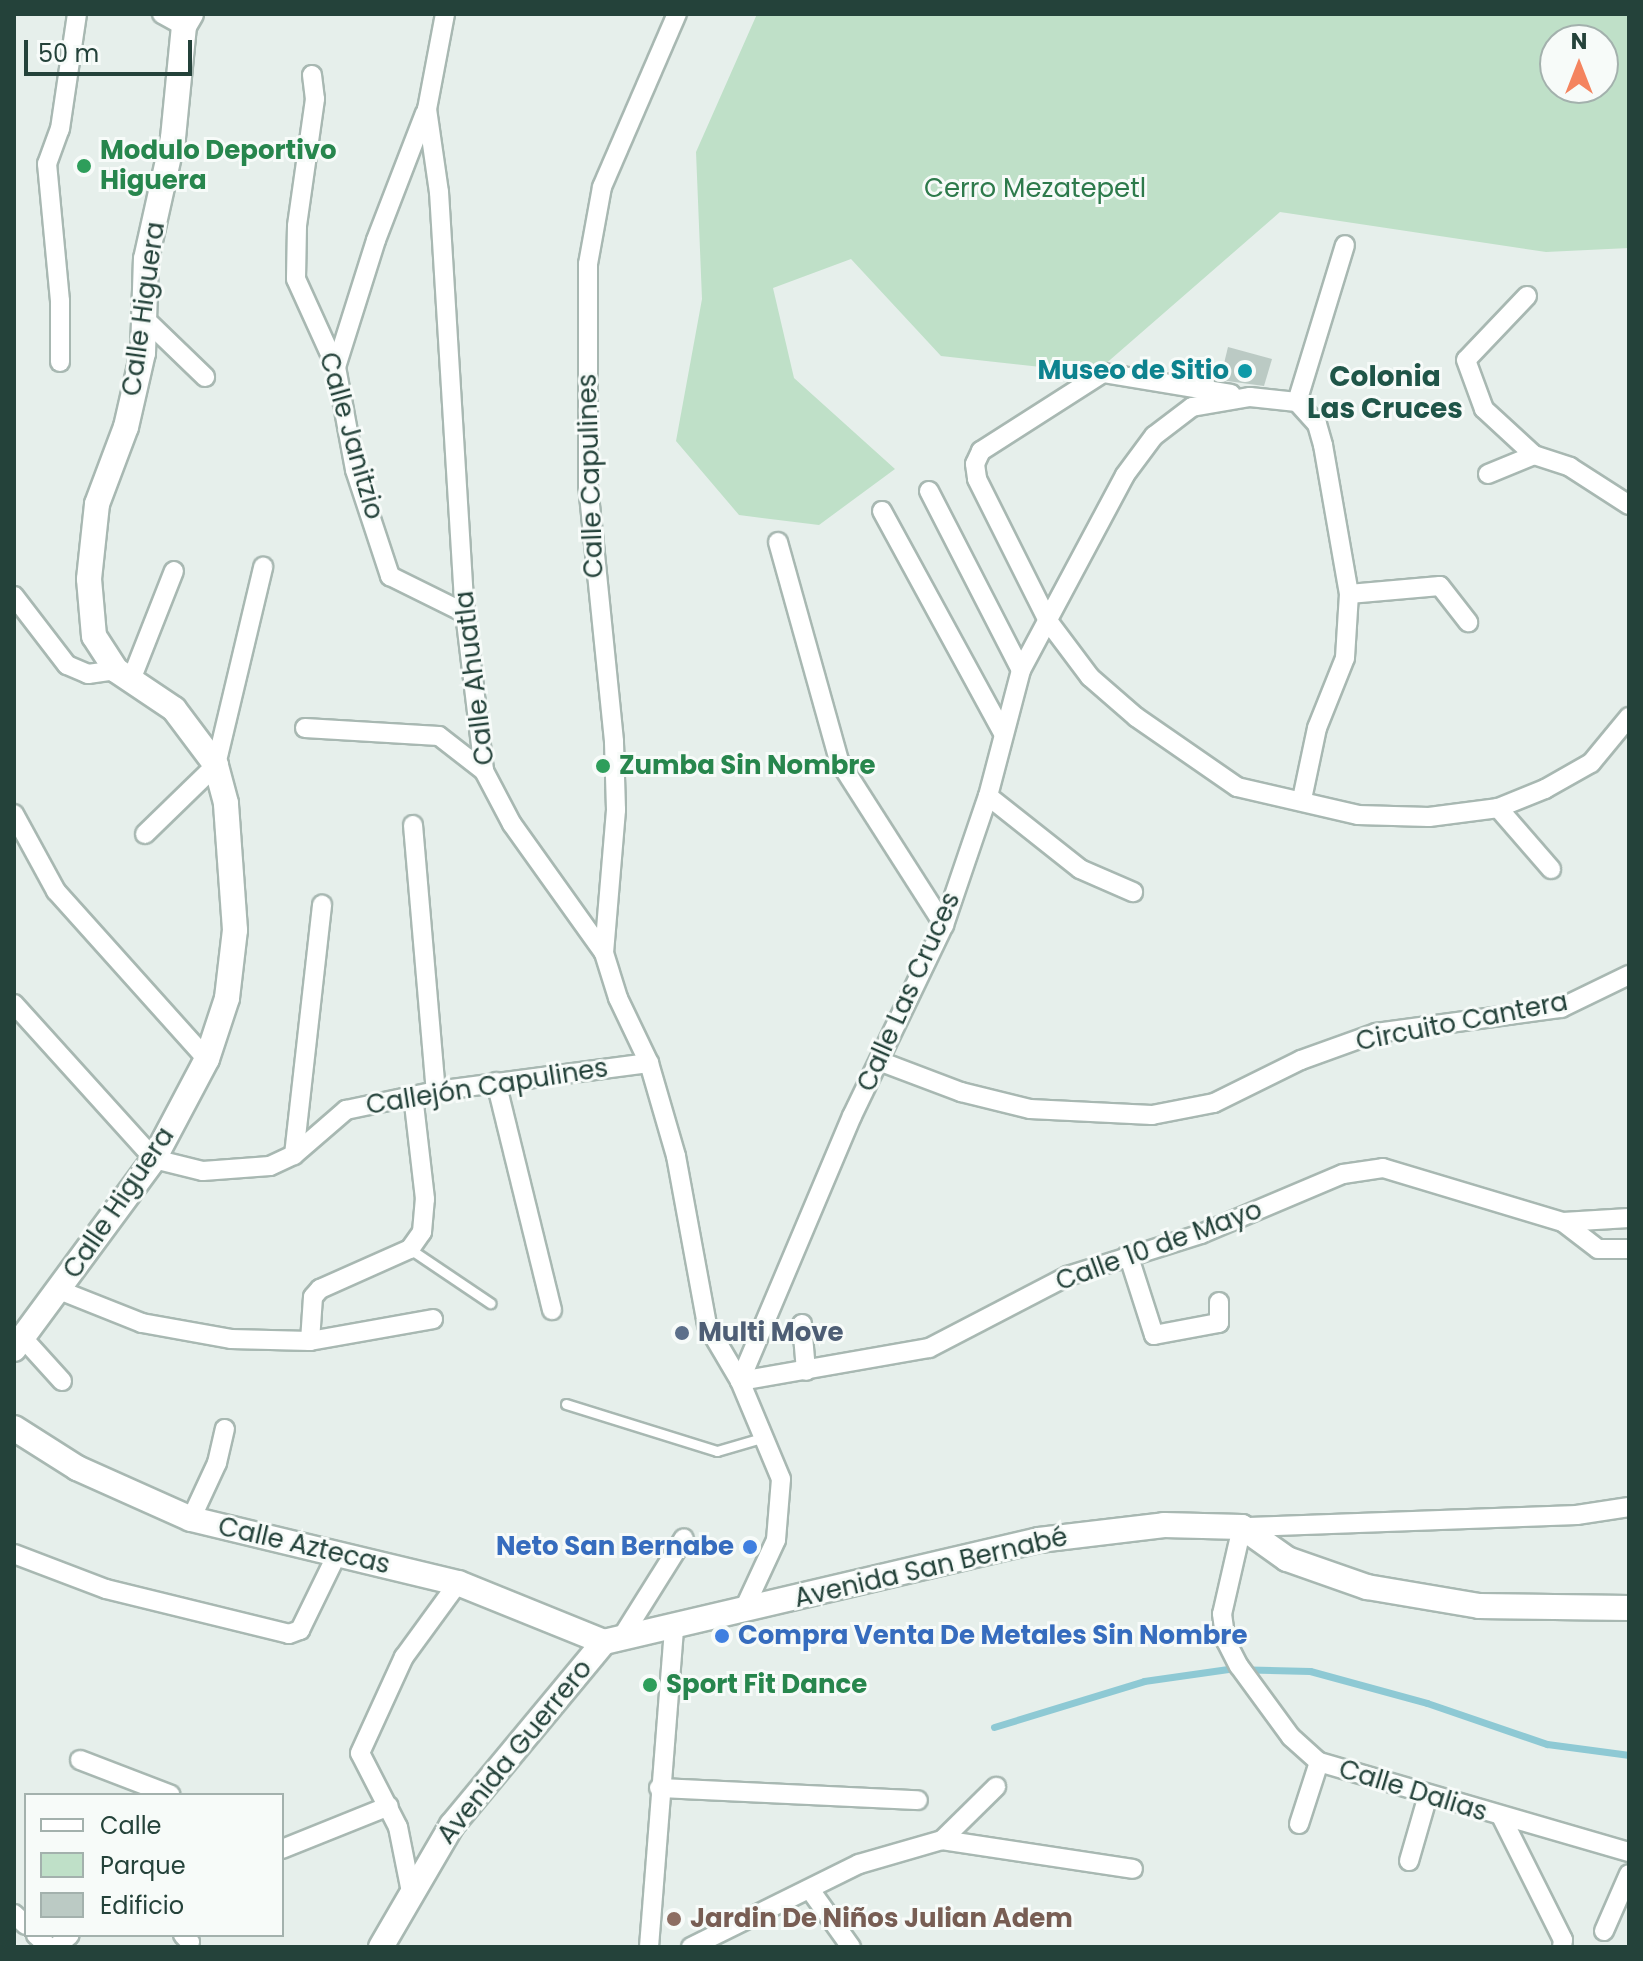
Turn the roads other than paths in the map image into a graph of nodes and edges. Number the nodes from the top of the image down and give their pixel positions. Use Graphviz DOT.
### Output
graph roads {
  1 [pos="77,14"];
  2 [pos="162,14"];
  3 [pos="445,14"];
  4 [pos="677,14"];
  5 [pos="188,20"];
  6 [pos="312,75"];
  7 [pos="427,109"];
  8 [pos="1345,245"];
  9 [pos="1527,296"];
  10 [pos="144,318"];
  11 [pos="60,362"];
  12 [pos="336,367"];
  13 [pos="205,377"];
  14 [pos="1250,397"];
  15 [pos="1297,402"];
  16 [pos="1534,455"];
  17 [pos="1488,474"];
  18 [pos="929,491"];
  19 [pos="1629,505"];
  20 [pos="882,511"];
  21 [pos="778,542"];
  22 [pos="263,567"];
  23 [pos="174,571"];
  24 [pos="1349,594"];
  25 [pos="14,596"];
  26 [pos="465,613"];
  27 [pos="1048,621"];
  28 [pos="1468,622"];
  29 [pos="1021,670"];
  30 [pos="123,675"];
  31 [pos="1629,717"];
  32 [pos="305,728"];
  33 [pos="1003,733"];
  34 [pos="216,765"];
  35 [pos="484,771"];
  36 [pos="988,796"];
  37 [pos="1302,799"];
  38 [pos="1498,808"];
  39 [pos="14,814"];
  40 [pos="413,825"];
  41 [pos="145,834"];
  42 [pos="1551,869"];
  43 [pos="1133,892"];
  44 [pos="322,905"];
  45 [pos="944,925"];
  46 [pos="604,953"];
  47 [pos="1629,975"];
  48 [pos="14,1004"];
  49 [pos="207,1059"];
  50 [pos="879,1061"];
  51 [pos="649,1063"];
  52 [pos="496,1082"];
  53 [pos="436,1091"];
  54 [pos="413,1096"];
  55 [pos="294,1155"];
  56 [pos="154,1159"];
  57 [pos="1629,1218"];
  58 [pos="1563,1222"];
  59 [pos="410,1249"];
  60 [pos="1629,1249"];
  61 [pos="1128,1254"];
  62 [pos="59,1290"];
  63 [pos="1219,1302"];
  64 [pos="490,1303"];
  65 [pos="552,1310"];
  66 [pos="433,1319"];
  67 [pos="802,1324"];
  68 [pos="310,1341"];
  69 [pos="18,1344"];
  70 [pos="806,1371"];
  71 [pos="62,1381"];
  72 [pos="740,1381"];
  73 [pos="566,1404"];
  74 [pos="14,1428"];
  75 [pos="225,1429"];
  76 [pos="765,1437"];
  77 [pos="1629,1507"];
  78 [pos="191,1519"];
  79 [pos="1242,1527"];
  80 [pos="684,1538"];
  81 [pos="14,1554"];
  82 [pos="337,1554"];
  83 [pos="458,1583"];
  84 [pos="1629,1608"];
  85 [pos="743,1611"];
  86 [pos="674,1629"];
  87 [pos="612,1641"];
  88 [pos="80,1760"];
  89 [pos="1319,1762"];
  90 [pos="996,1787"];
  91 [pos="659,1788"];
  92 [pos="166,1793"];
  93 [pos="1428,1795"];
  94 [pos="918,1800"];
  95 [pos="389,1806"];
  96 [pos="1502,1818"];
  97 [pos="1299,1824"];
  98 [pos="942,1840"];
  99 [pos="284,1848"];
  100 [pos="1629,1852"];
  101 [pos="1409,1861"];
  102 [pos="1133,1869"];
  103 [pos="1629,1874"];
  104 [pos="811,1891"];
  105 [pos="411,1892"];
  106 [pos="1604,1931"];
  107 [pos="381,1947"];
  108 [pos="649,1947"];
  109 [pos="691,1947"];
  110 [pos="851,1947"];
  111 [pos="1562,1947"];
  1 -- 11 [label="street"];
  2 -- 5 [label="street"];
  3 -- 7 [label="street, Calle Ahuatla"];
  4 -- 46 [label="street, Calle Capulines"];
  5 -- 10 [label="street, Calle Higuera"];
  6 -- 12 [label="street, Calle Janitzio"];
  7 -- 12 [label="street"];
  7 -- 26 [label="street, Calle Ahuatla"];
  8 -- 15 [label="street"];
  9 -- 16 [label="street"];
  10 -- 13 [label="street"];
  10 -- 30 [label="street, Calle Higuera"];
  12 -- 26 [label="street, Calle Janitzio"];
  14 -- 15 [label="street, Calle Las Cruces"];
  14 -- 27 [label="street, Calle Las Cruces"];
  14 -- 27 [label="street"];
  15 -- 24 [label="street"];
  16 -- 17 [label="street"];
  16 -- 19 [label="street"];
  18 -- 29 [label="street"];
  20 -- 33 [label="street"];
  21 -- 45 [label="street"];
  22 -- 34 [label="street"];
  23 -- 30 [label="street"];
  24 -- 28 [label="street"];
  24 -- 37 [label="street"];
  25 -- 30 [label="street"];
  26 -- 35 [label="street, Calle Ahuatla"];
  27 -- 29 [label="street, Calle Las Cruces"];
  27 -- 37 [label="street"];
  29 -- 33 [label="street, Calle Las Cruces"];
  30 -- 34 [label="street, Calle Higuera"];
  31 -- 38 [label="street"];
  32 -- 35 [label="street"];
  33 -- 36 [label="street, Calle Las Cruces"];
  34 -- 41 [label="street"];
  34 -- 49 [label="street, Calle Higuera"];
  35 -- 46 [label="street, Calle Ahuatla"];
  36 -- 43 [label="street"];
  36 -- 45 [label="street, Calle Las Cruces"];
  37 -- 38 [label="street"];
  38 -- 42 [label="street"];
  39 -- 49 [label="street"];
  40 -- 53 [label="street"];
  44 -- 55 [label="street"];
  45 -- 50 [label="street, Calle Las Cruces"];
  46 -- 51 [label="street, Calle Ahuatla"];
  47 -- 50 [label="street, Circuito Cantera"];
  48 -- 56 [label="street"];
  49 -- 56 [label="street, Calle Higuera"];
  50 -- 72 [label="street, Calle Las Cruces"];
  51 -- 52 [label="street, Callejón Capulines"];
  51 -- 72 [label="street, Calle Ahuatla"];
  52 -- 53 [label="street, Callejón Capulines"];
  52 -- 65 [label="street"];
  53 -- 54 [label="street, Callejón Capulines"];
  54 -- 55 [label="street, Callejón Capulines"];
  54 -- 59 [label="street"];
  55 -- 56 [label="street, Callejón Capulines"];
  56 -- 62 [label="street, Calle Higuera"];
  57 -- 58 [label="street, Calle 10 de Mayo"];
  58 -- 60 [label="street"];
  58 -- 61 [label="street, Calle 10 de Mayo"];
  59 -- 64 [label="lane"];
  59 -- 68 [label="street"];
  61 -- 63 [label="street"];
  61 -- 70 [label="street, Calle 10 de Mayo"];
  62 -- 68 [label="street"];
  62 -- 69 [label="street, Calle Higuera"];
  66 -- 68 [label="street"];
  67 -- 70 [label="street"];
  69 -- 71 [label="street"];
  70 -- 72 [label="street, Calle 10 de Mayo"];
  72 -- 76 [label="street"];
  73 -- 76 [label="lane"];
  74 -- 78 [label="street, Calle Aztecas"];
  75 -- 78 [label="street"];
  76 -- 85 [label="street"];
  77 -- 79 [label="street"];
  78 -- 82 [label="street, Calle Aztecas"];
  79 -- 84 [label="street"];
  79 -- 85 [label="street, Avenida San Bernabé"];
  79 -- 89 [label="street, Calle Dalias"];
  80 -- 87 [label="street"];
  81 -- 82 [label="street"];
  82 -- 83 [label="street, Calle Aztecas"];
  83 -- 87 [label="street, Calle Aztecas"];
  83 -- 95 [label="street"];
  85 -- 86 [label="street, Avenida San Bernabé"];
  86 -- 87 [label="street, Avenida San Bernabé"];
  86 -- 91 [label="street"];
  87 -- 105 [label="street, Avenida Guerrero"];
  88 -- 92 [label="street"];
  89 -- 93 [label="street, Calle Dalias"];
  89 -- 97 [label="street"];
  90 -- 98 [label="street"];
  91 -- 94 [label="street"];
  91 -- 108 [label="street"];
  93 -- 96 [label="street, Calle Dalias"];
  93 -- 101 [label="street"];
  95 -- 99 [label="street"];
  95 -- 105 [label="street"];
  96 -- 100 [label="street, Calle Dalias"];
  96 -- 111 [label="street"];
  98 -- 102 [label="street"];
  98 -- 104 [label="street"];
  103 -- 106 [label="street"];
  104 -- 109 [label="street"];
  104 -- 110 [label="street"];
  105 -- 107 [label="street, Avenida Guerrero"];
}
